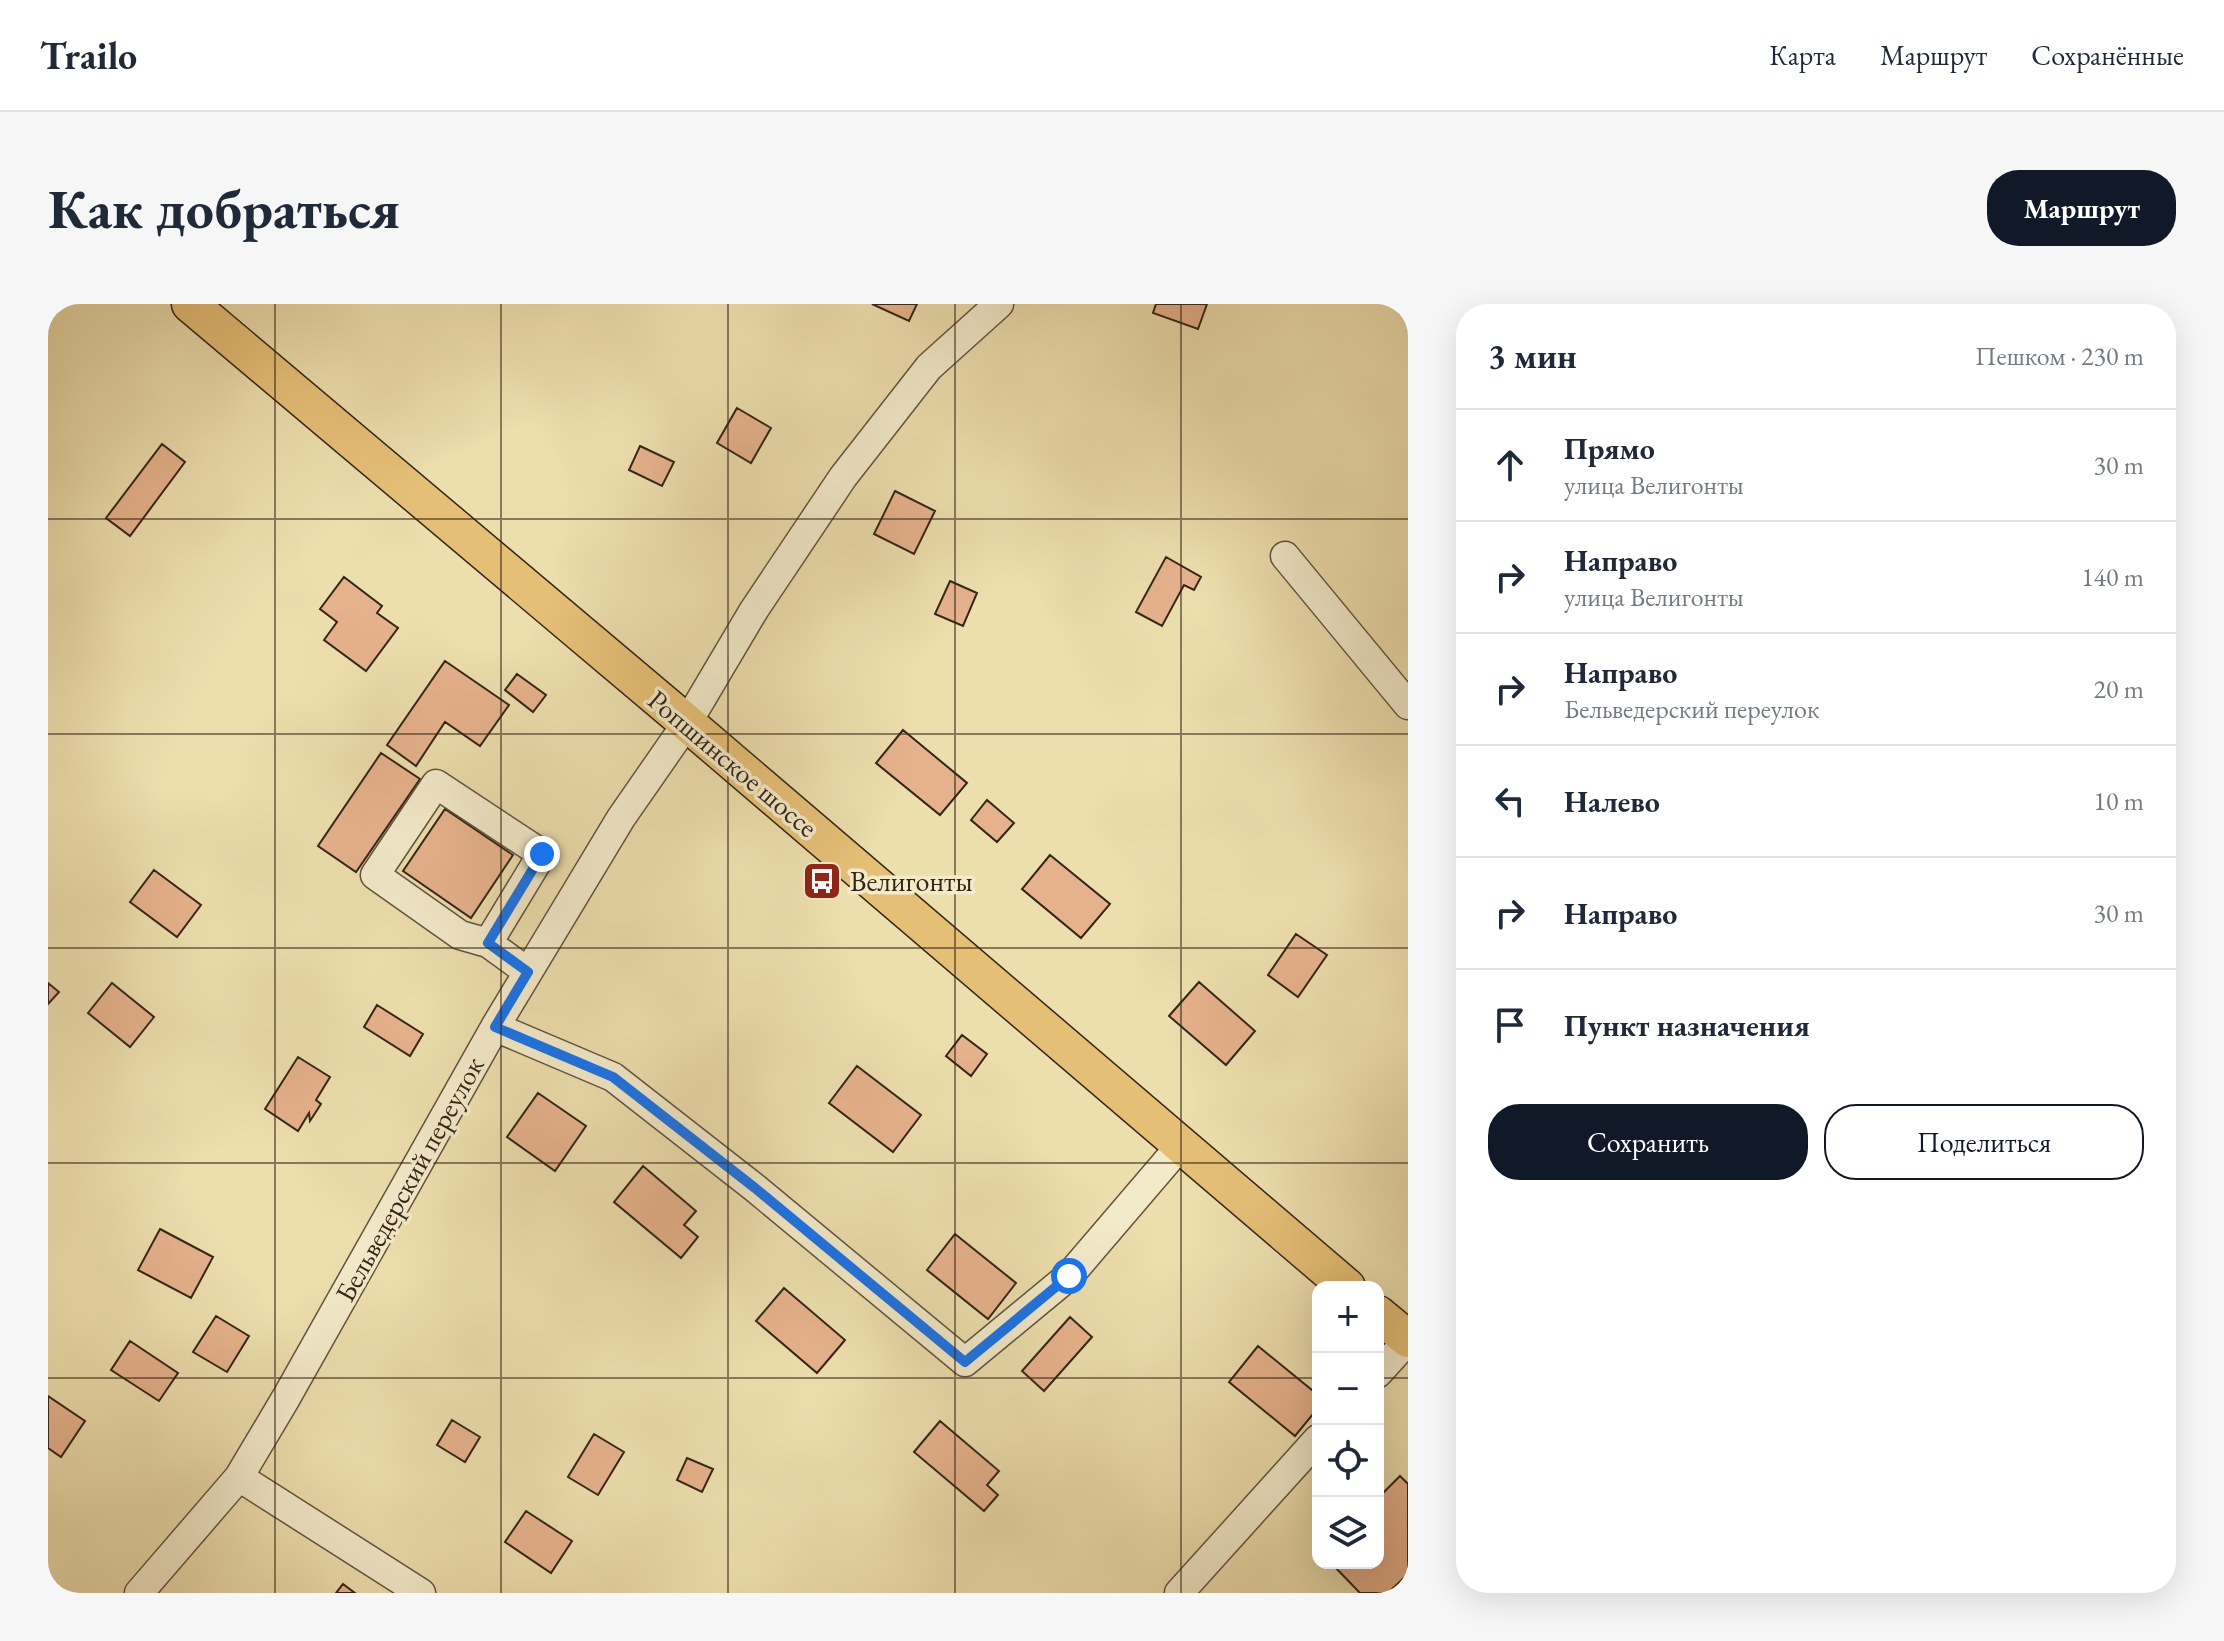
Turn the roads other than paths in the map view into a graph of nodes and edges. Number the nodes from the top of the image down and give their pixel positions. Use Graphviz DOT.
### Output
graph roads {
  1 [pos="190,304"];
  2 [pos="999,304"];
  3 [pos="1285,556"];
  4 [pos="1408,705"];
  5 [pos="687,723"];
  6 [pos="488,943"];
  7 [pos="528,972"];
  8 [pos="495,1027"];
  9 [pos="1181,1145"];
  10 [pos="1340,1281"];
  11 [pos="1384,1319"];
  12 [pos="1408,1339"];
  13 [pos="1384,1366"];
  14 [pos="1312,1446"];
  15 [pos="239,1477"];
  16 [pos="139,1593"];
  17 [pos="421,1593"];
  18 [pos="1179,1593"];
  1 -- 5 [label="main road, Ропшинское шоссе"];
  2 -- 5 [label="street, Бельведерский переулок"];
  3 -- 4 [label="street"];
  5 -- 7 [label="street, Бельведерский переулок"];
  5 -- 9 [label="main road, Ропшинское шоссе"];
  6 -- 6 [label="street"];
  6 -- 7 [label="street"];
  7 -- 8 [label="street, Бельведерский переулок"];
  8 -- 9 [label="street"];
  8 -- 15 [label="street, Бельведерский переулок"];
  9 -- 10 [label="main road, Ропшинское шоссе"];
  11 -- 12 [label="main road"];
  12 -- 13 [label="street"];
  14 -- 18 [label="street"];
  15 -- 16 [label="street, Бельведерский переулок"];
  15 -- 17 [label="street"];
}
